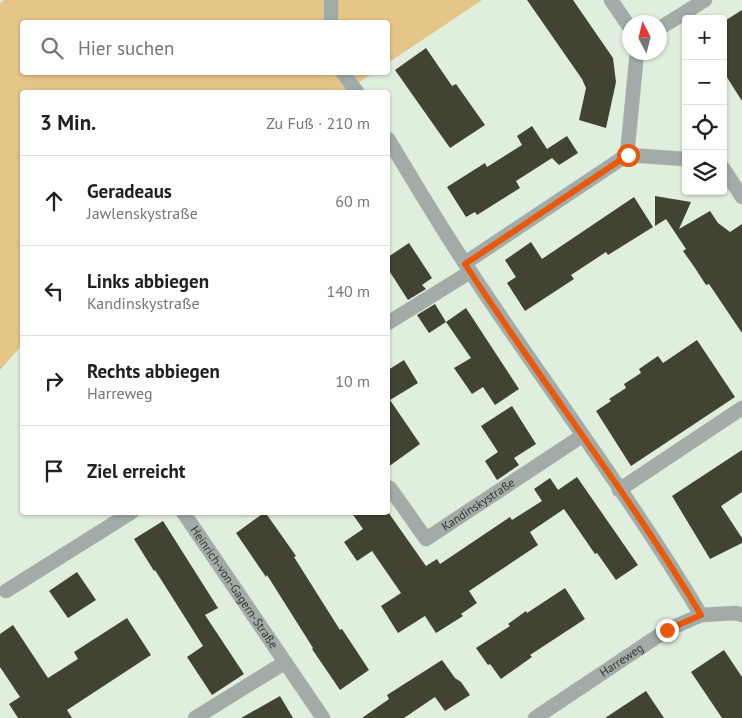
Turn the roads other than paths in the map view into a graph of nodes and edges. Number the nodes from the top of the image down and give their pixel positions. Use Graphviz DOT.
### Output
graph roads {
  1 [pos="331,0"];
  2 [pos="610,0"];
  3 [pos="705,0"];
  4 [pos="622,17"];
  5 [pos="331,20"];
  6 [pos="667,24"];
  7 [pos="636,60"];
  8 [pos="344,75"];
  9 [pos="356,90"];
  10 [pos="390,142"];
  11 [pos="628,155"];
  12 [pos="682,159"];
  13 [pos="727,174"];
  14 [pos="742,197"];
  15 [pos="467,268"];
  16 [pos="390,322"];
  17 [pos="742,408"];
  18 [pos="582,436"];
  19 [pos="390,488"];
  20 [pos="619,490"];
  21 [pos="127,515"];
  22 [pos="185,515"];
  23 [pos="6,591"];
  24 [pos="701,615"];
  25 [pos="742,615"];
  26 [pos="284,663"];
  27 [pos="195,718"];
  28 [pos="323,718"];
  29 [pos="535,718"];
  1 -- 5 [label="street"];
  2 -- 4 [label="street"];
  3 -- 6 [label="street"];
  7 -- 11 [label="street"];
  8 -- 9 [label="street"];
  10 -- 15 [label="street"];
  11 -- 12 [label="street"];
  11 -- 15 [label="street"];
  13 -- 14 [label="street"];
  15 -- 16 [label="street"];
  15 -- 18 [label="street"];
  17 -- 20 [label="street"];
  18 -- 19 [label="street, Kandinskystraße"];
  18 -- 20 [label="street"];
  20 -- 24 [label="street"];
  21 -- 23 [label="street"];
  22 -- 26 [label="street, Heinrich-von-Gagern-Straße"];
  24 -- 25 [label="street, Harreweg"];
  24 -- 29 [label="street, Harreweg"];
  26 -- 27 [label="street, Heinrich-von-Gagern-Straße"];
  26 -- 28 [label="street, Heinrich-von-Gagern-Straße"];
}
